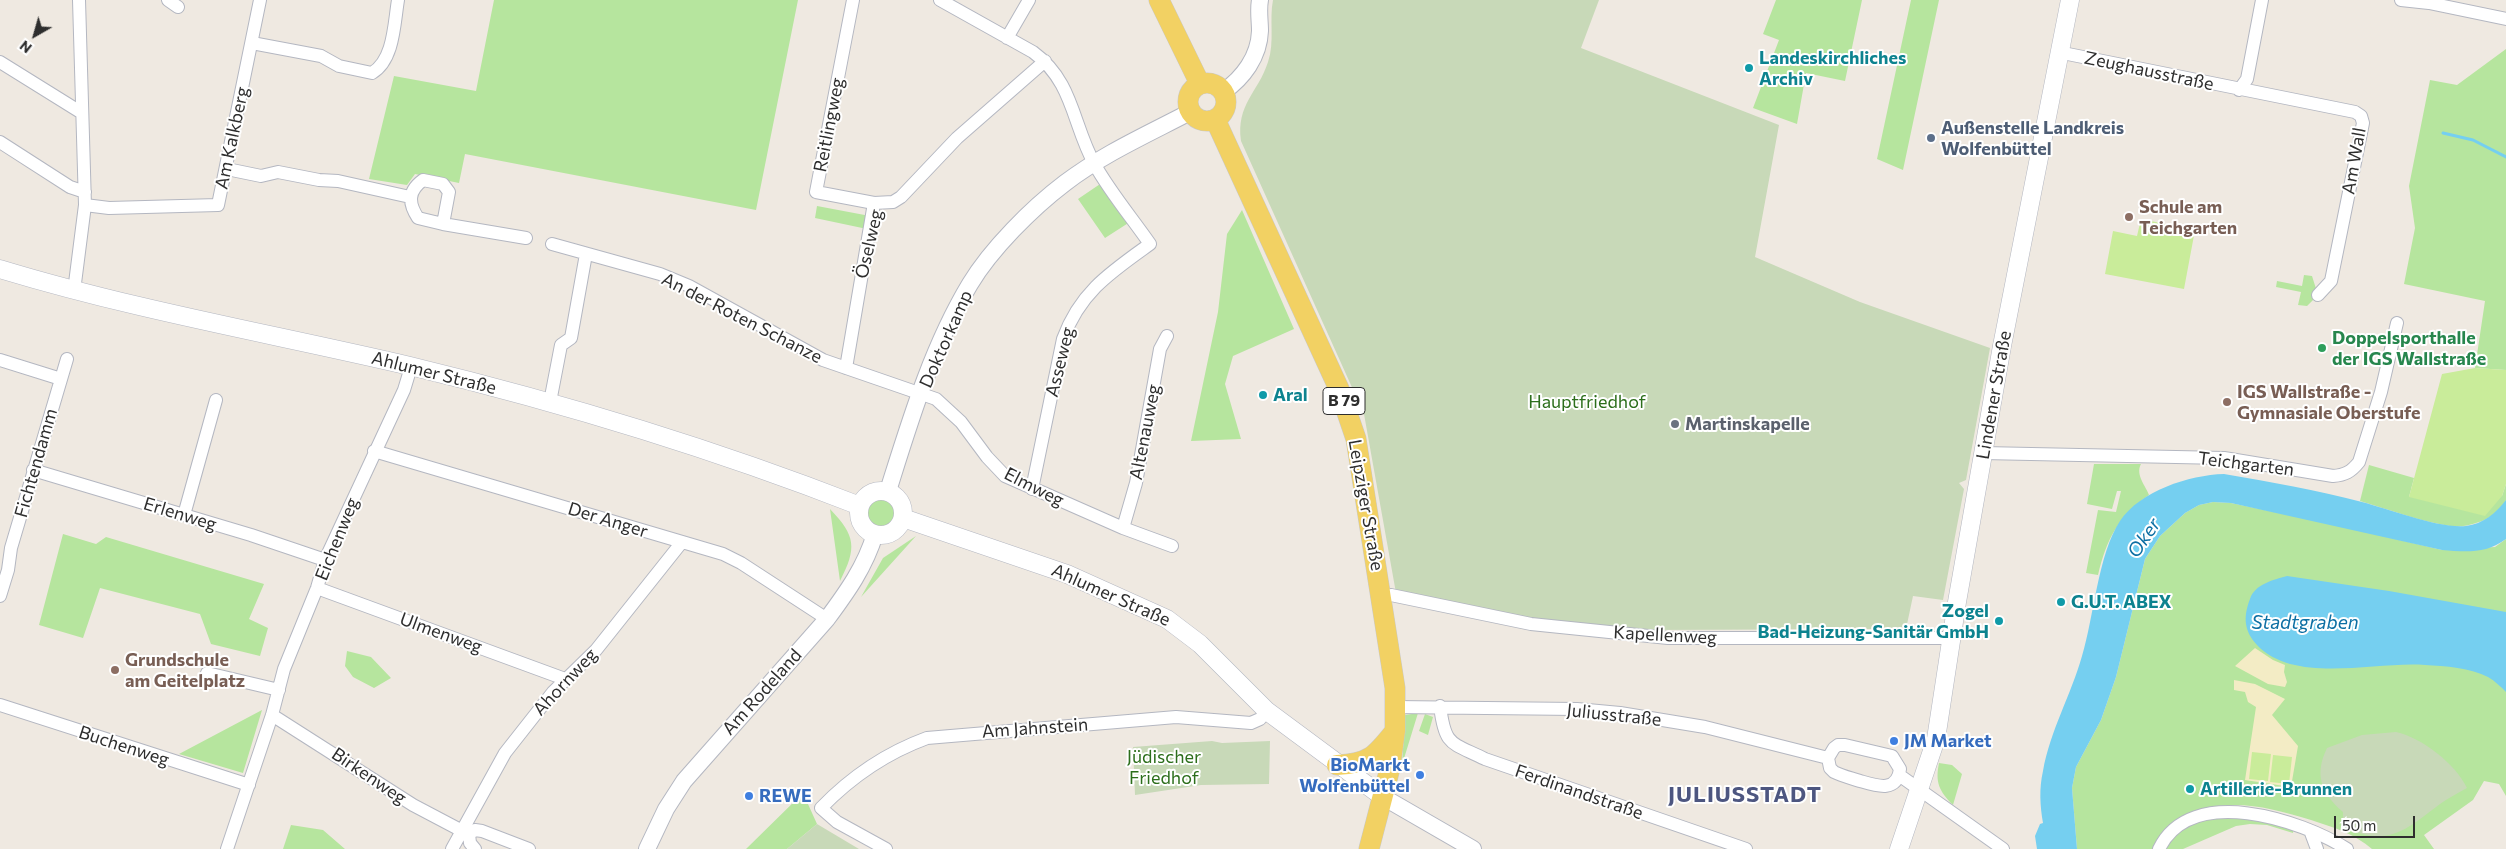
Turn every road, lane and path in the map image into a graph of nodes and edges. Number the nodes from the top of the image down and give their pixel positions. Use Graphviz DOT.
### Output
graph roads {
  1 [pos="79,0"];
  2 [pos="260,0"];
  3 [pos="398,0"];
  4 [pos="853,0"];
  5 [pos="940,0"];
  6 [pos="1028,0"];
  7 [pos="1159,0"];
  8 [pos="1260,0"];
  9 [pos="2070,0"];
  10 [pos="2262,0"];
  11 [pos="2401,0"];
  12 [pos="2418,1"];
  13 [pos="2506,19"];
  14 [pos="1007,38"];
  15 [pos="252,43"];
  16 [pos="2058,52"];
  17 [pos="1045,61"];
  18 [pos="0,62"];
  19 [pos="1200,84"];
  20 [pos="2239,90"];
  21 [pos="1223,92"];
  22 [pos="1190,112"];
  23 [pos="82,113"];
  24 [pos="1215,119"];
  25 [pos="0,142"];
  26 [pos="1094,164"];
  27 [pos="227,169"];
  28 [pos="85,192"];
  29 [pos="410,197"];
  30 [pos="874,203"];
  31 [pos="85,206"];
  32 [pos="443,224"];
  33 [pos="526,238"];
  34 [pos="552,244"];
  35 [pos="586,254"];
  36 [pos="0,269"];
  37 [pos="74,291"];
  38 [pos="2318,295"];
  39 [pos="2397,323"];
  40 [pos="1167,336"];
  41 [pos="67,359"];
  42 [pos="0,360"];
  43 [pos="410,366"];
  44 [pos="846,368"];
  45 [pos="61,378"];
  46 [pos="921,393"];
  47 [pos="216,400"];
  48 [pos="550,402"];
  49 [pos="374,451"];
  50 [pos="1984,453"];
  51 [pos="33,470"];
  52 [pos="1032,489"];
  53 [pos="888,491"];
  54 [pos="860,506"];
  55 [pos="184,515"];
  56 [pos="903,518"];
  57 [pos="1123,528"];
  58 [pos="875,534"];
  59 [pos="682,542"];
  60 [pos="1172,546"];
  61 [pos="6,547"];
  62 [pos="325,560"];
  63 [pos="317,588"];
  64 [pos="0,596"];
  65 [pos="1382,597"];
  66 [pos="827,619"];
  67 [pos="1952,638"];
  68 [pos="207,673"];
  69 [pos="565,679"];
  70 [pos="278,690"];
  71 [pos="0,705"];
  72 [pos="1440,706"];
  73 [pos="1395,707"];
  74 [pos="1267,711"];
  75 [pos="272,715"];
  76 [pos="1394,731"];
  77 [pos="1828,758"];
  78 [pos="1337,765"];
  79 [pos="1899,775"];
  80 [pos="249,785"];
  81 [pos="1920,789"];
  82 [pos="1383,797"];
  83 [pos="465,832"];
  84 [pos="2311,832"];
  85 [pos="227,849"];
  86 [pos="452,849"];
  87 [pos="475,849"];
  88 [pos="529,849"];
  89 [pos="647,849"];
  90 [pos="886,849"];
  91 [pos="1369,849"];
  92 [pos="1473,849"];
  93 [pos="1746,849"];
  94 [pos="1899,849"];
  95 [pos="2004,849"];
  96 [pos="2159,849"];
  97 [pos="2318,849"];
  98 [pos="2347,849"];
  1 -- 23 [label="street"];
  2 -- 15 [label="street, Am Kalkberg"];
  3 -- 15 [label="street"];
  4 -- 30 [label="street, Reitlingweg"];
  5 -- 14 [label="street"];
  6 -- 14 [label="street"];
  7 -- 19 [label="main road"];
  8 -- 21 [label="street"];
  9 -- 16 [label="main road, Lindener Straße"];
  10 -- 20 [label="street"];
  11 -- 12 [label="street"];
  12 -- 13 [label="street"];
  14 -- 17 [label="street"];
  15 -- 27 [label="street, Am Kalkberg"];
  16 -- 20 [label="street, Zeughausstraße"];
  16 -- 50 [label="main road, Lindener Straße"];
  17 -- 26 [label="street, Asseweg"];
  17 -- 30 [label="street, Öselweg"];
  18 -- 23 [label="street"];
  19 -- 21 [label="main road"];
  19 -- 22 [label="main road"];
  20 -- 38 [label="street, Am Wall"];
  21 -- 24 [label="main road"];
  22 -- 24 [label="main road"];
  22 -- 26 [label="street, Doktorkamp"];
  23 -- 28 [label="street"];
  24 -- 65 [label="main road, Leipziger Straße / B 79"];
  25 -- 28 [label="street"];
  26 -- 46 [label="street, Doktorkamp"];
  26 -- 52 [label="street, Asseweg"];
  27 -- 29 [label="street"];
  27 -- 31 [label="street, Am Kalkberg"];
  28 -- 31 [label="street"];
  29 -- 32 [label="street"];
  29 -- 32 [label="street"];
  30 -- 44 [label="street, Öselweg"];
  31 -- 37 [label="street"];
  32 -- 33 [label="street"];
  34 -- 35 [label="street, An der Roten Schanze"];
  35 -- 44 [label="street, An der Roten Schanze"];
  35 -- 48 [label="street"];
  36 -- 37 [label="main road, Ahlumer Straße"];
  37 -- 43 [label="main road, Ahlumer Straße"];
  39 -- 50 [label="street, Teichgarten"];
  40 -- 57 [label="street, Altenauweg"];
  41 -- 45 [label="street, Fichtendamm"];
  42 -- 45 [label="street"];
  43 -- 48 [label="main road, Ahlumer Straße"];
  43 -- 49 [label="street, Eichenweg"];
  44 -- 46 [label="street"];
  45 -- 51 [label="street, Fichtendamm"];
  46 -- 52 [label="street, Elmweg"];
  46 -- 53 [label="street, Doktorkamp"];
  47 -- 55 [label="street"];
  48 -- 54 [label="main road, Ahlumer Straße"];
  49 -- 59 [label="street, Der Anger"];
  49 -- 62 [label="street, Eichenweg"];
  50 -- 67 [label="main road, Lindener Straße"];
  51 -- 55 [label="street, Erlenweg"];
  51 -- 61 [label="street, Fichtendamm"];
  52 -- 57 [label="street, Elmweg"];
  53 -- 54 [label="main road"];
  53 -- 56 [label="main road"];
  54 -- 58 [label="main road"];
  55 -- 62 [label="street, Erlenweg"];
  56 -- 58 [label="main road"];
  56 -- 74 [label="main road, Ahlumer Straße"];
  57 -- 60 [label="street, Elmweg"];
  58 -- 66 [label="street, Am Rodeland"];
  59 -- 66 [label="street, Der Anger"];
  59 -- 69 [label="street, Ahornweg"];
  61 -- 64 [label="street, Fichtendamm"];
  62 -- 63 [label="street, Eichenweg"];
  63 -- 69 [label="street, Ulmenweg"];
  63 -- 70 [label="street, Eichenweg"];
  65 -- 67 [label="street, Kapellenweg"];
  65 -- 73 [label="main road, Leipziger Straße / B 79"];
  66 -- 89 [label="street, Am Rodeland"];
  67 -- 81 [label="main road, Lindener Straße"];
  68 -- 70 [label="street"];
  69 -- 83 [label="street, Ahornweg"];
  70 -- 75 [label="street, Eichenweg"];
  71 -- 80 [label="street, Buchenweg"];
  72 -- 73 [label="street, Juliusstraße"];
  72 -- 77 [label="street, Juliusstraße"];
  72 -- 93 [label="street, Ferdinandstraße"];
  73 -- 76 [label="main road, Leipziger Straße / B 79"];
  74 -- 78 [label="main road, Ahlumer Straße"];
  74 -- 90 [label="street, Am Jahnstein"];
  75 -- 80 [label="street, Eichenweg"];
  75 -- 83 [label="street, Birkenweg"];
  76 -- 78 [label="main road"];
  76 -- 82 [label="main road, Leipziger Straße / B 79"];
  77 -- 79 [label="street"];
  77 -- 79 [label="street"];
  78 -- 82 [label="main road, Ahlumer Straße"];
  79 -- 81 [label="street"];
  80 -- 85 [label="street, Eichenweg"];
  81 -- 94 [label="main road, Lindener Straße"];
  81 -- 95 [label="street"];
  82 -- 91 [label="main road, B 79"];
  82 -- 92 [label="street"];
  83 -- 86 [label="street, Ahornweg"];
  83 -- 87 [label="street"];
  83 -- 88 [label="street, Birkenweg"];
  84 -- 96 [label="street"];
  84 -- 97 [label="street"];
  84 -- 98 [label="street"];
}
